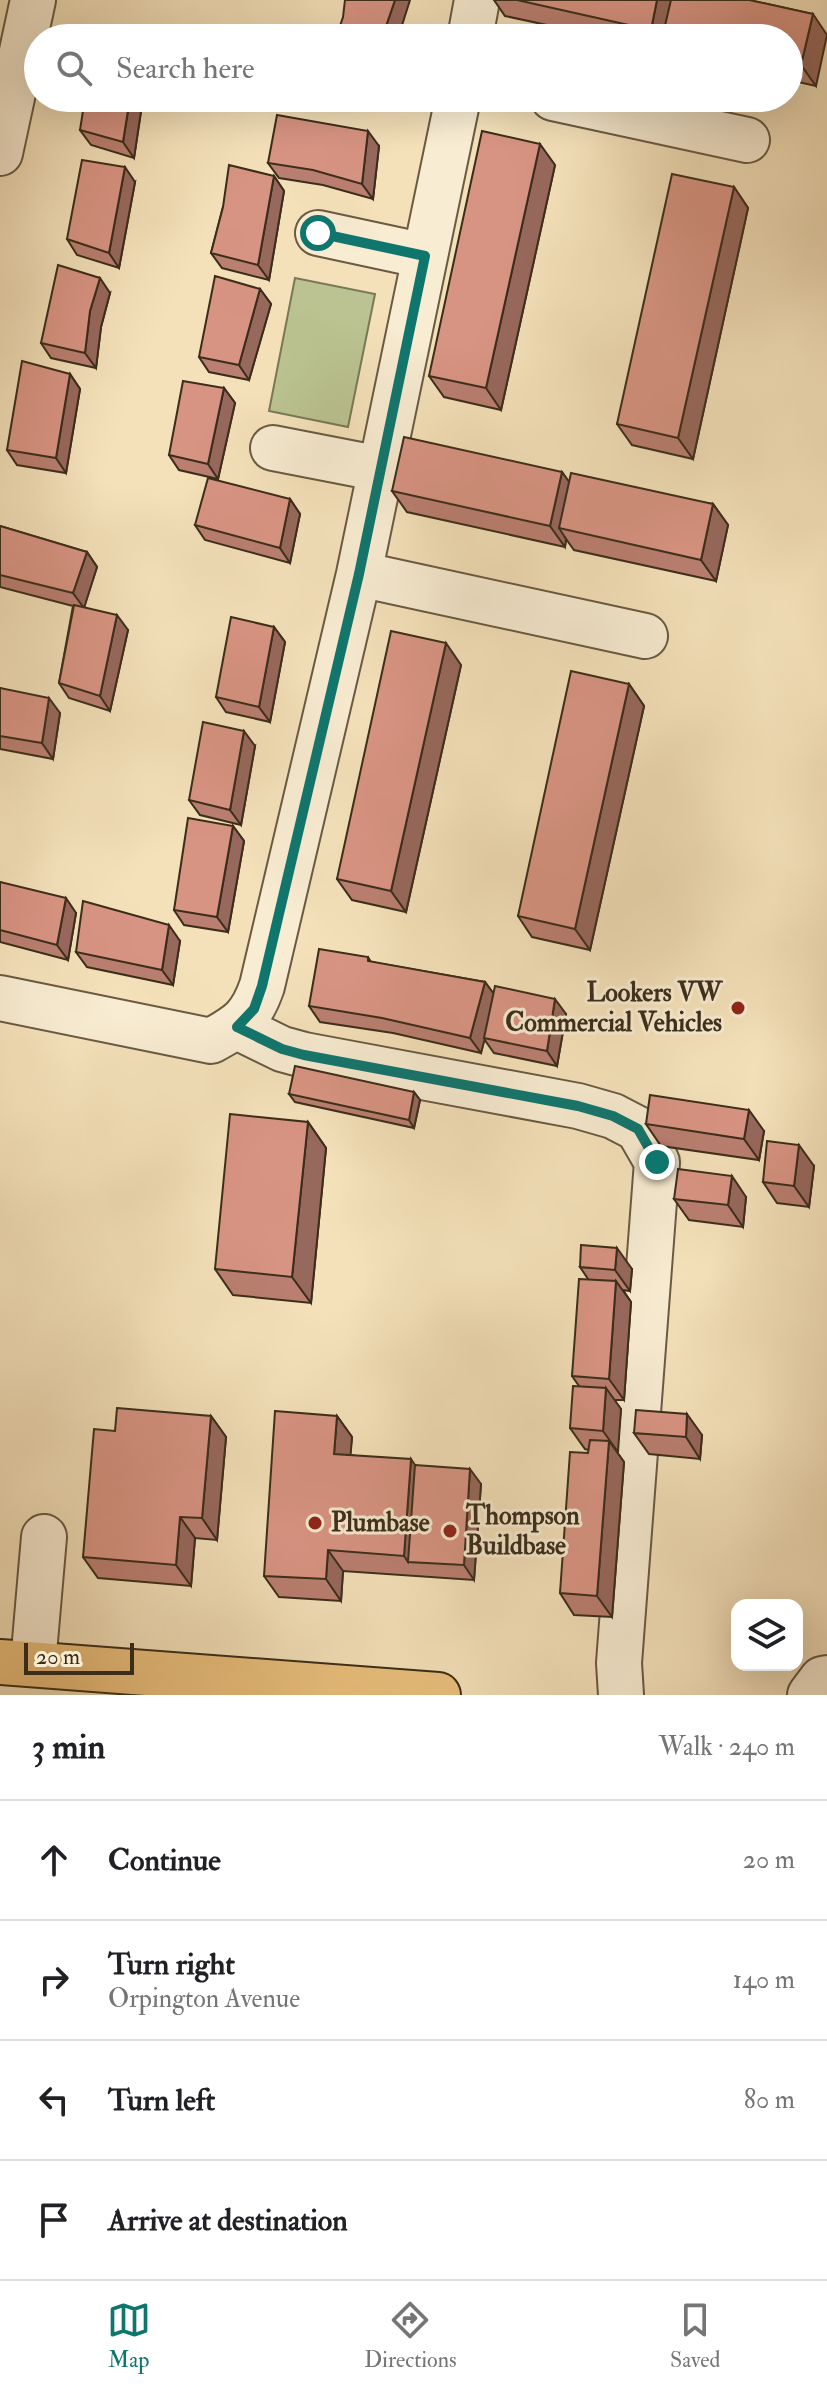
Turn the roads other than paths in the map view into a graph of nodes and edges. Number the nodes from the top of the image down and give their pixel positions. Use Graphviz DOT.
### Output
graph roads {
  1 [pos="33,0"];
  2 [pos="477,0"];
  3 [pos="28,24"];
  4 [pos="473,24"];
  5 [pos="24,42"];
  6 [pos="455,112"];
  7 [pos="618,112"];
  8 [pos="747,140"];
  9 [pos="0,153"];
  10 [pos="318,233"];
  11 [pos="425,256"];
  12 [pos="273,448"];
  13 [pos="381,469"];
  14 [pos="359,574"];
  15 [pos="645,636"];
  16 [pos="0,998"];
  17 [pos="237,1027"];
  18 [pos="44,1537"];
  19 [pos="16,1663"];
  20 [pos="827,1678"];
  21 [pos="438,1695"];
  22 [pos="621,1695"];
  23 [pos="810,1695"];
  1 -- 3 [label="street"];
  2 -- 4 [label="street"];
  5 -- 9 [label="street"];
  6 -- 11 [label="street"];
  7 -- 8 [label="street"];
  10 -- 11 [label="street"];
  11 -- 13 [label="street"];
  12 -- 13 [label="street"];
  13 -- 14 [label="street"];
  14 -- 15 [label="street"];
  14 -- 17 [label="street"];
  16 -- 17 [label="street"];
  17 -- 22 [label="street"];
  18 -- 19 [label="street"];
  19 -- 21 [label="main road"];
  20 -- 23 [label="street"];
}
